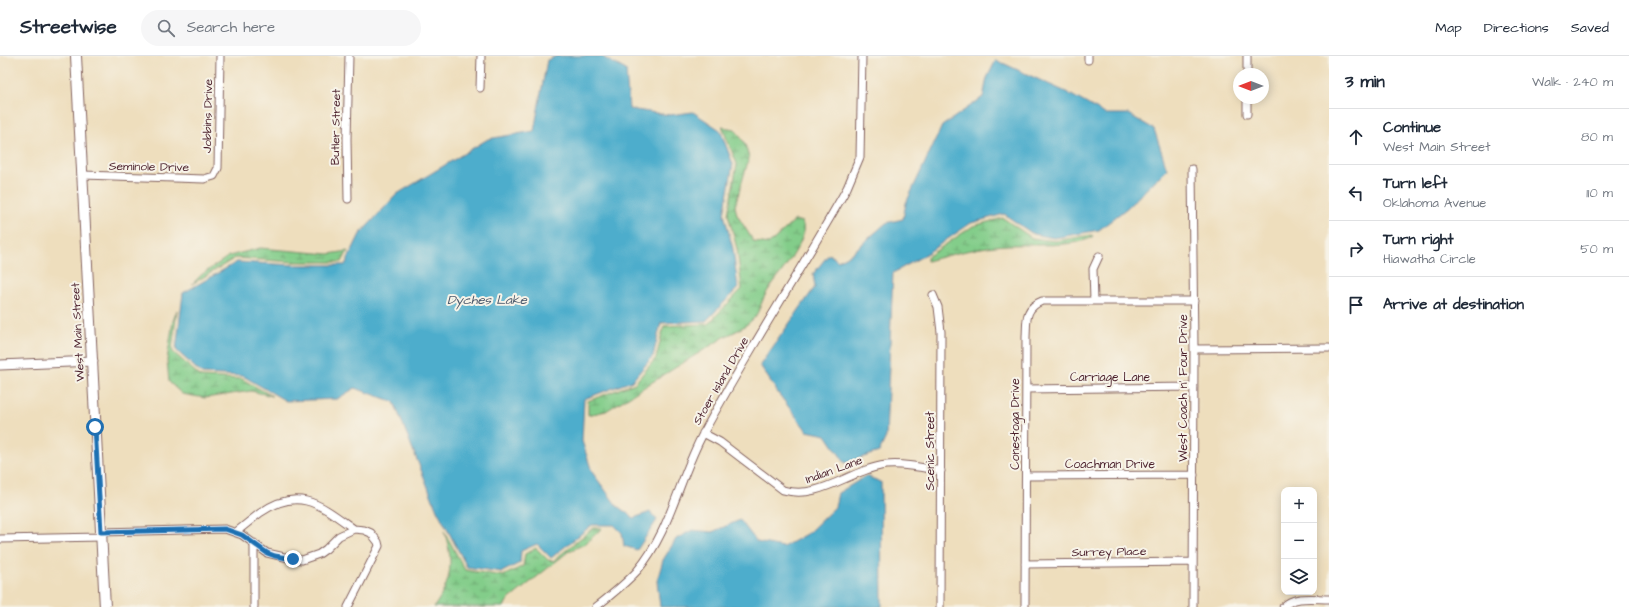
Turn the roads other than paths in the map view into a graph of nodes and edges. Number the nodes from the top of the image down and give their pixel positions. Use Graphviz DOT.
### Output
graph roads {
  1 [pos="76,56"];
  2 [pos="220,56"];
  3 [pos="349,56"];
  4 [pos="480,56"];
  5 [pos="862,56"];
  6 [pos="1247,56"];
  7 [pos="1247,68"];
  8 [pos="480,88"];
  9 [pos="1247,104"];
  10 [pos="1247,114"];
  11 [pos="1192,169"];
  12 [pos="83,175"];
  13 [pos="214,176"];
  14 [pos="348,199"];
  15 [pos="1099,256"];
  16 [pos="933,296"];
  17 [pos="1094,301"];
  18 [pos="1194,301"];
  19 [pos="1329,348"];
  20 [pos="1194,349"];
  21 [pos="93,361"];
  22 [pos="0,365"];
  23 [pos="1194,387"];
  24 [pos="1026,389"];
  25 [pos="703,433"];
  26 [pos="941,471"];
  27 [pos="1194,475"];
  28 [pos="1026,476"];
  29 [pos="354,530"];
  30 [pos="236,532"];
  31 [pos="101,534"];
  32 [pos="0,539"];
  33 [pos="254,543"];
  34 [pos="1192,562"];
  35 [pos="1025,564"];
  36 [pos="1329,600"];
  37 [pos="1283,606"];
  38 [pos="105,607"];
  39 [pos="254,607"];
  40 [pos="348,607"];
  41 [pos="596,607"];
  42 [pos="940,607"];
  43 [pos="1025,607"];
  44 [pos="1193,607"];
  1 -- 12 [label="main road, West Main Street"];
  2 -- 13 [label="street, Jobbins Drive"];
  3 -- 14 [label="street, Butler Street"];
  4 -- 8 [label="street"];
  5 -- 25 [label="street, Stoer Island Drive"];
  6 -- 7 [label="street"];
  9 -- 10 [label="street"];
  11 -- 18 [label="street, West Coach n' Four Drive"];
  12 -- 13 [label="street, Seminole Drive"];
  12 -- 21 [label="main road, West Main Street"];
  15 -- 17 [label="street"];
  16 -- 26 [label="street, Scenic Street"];
  17 -- 18 [label="street, Conestoga Drive"];
  17 -- 24 [label="street, Conestoga Drive"];
  18 -- 20 [label="street, West Coach n' Four Drive"];
  19 -- 20 [label="street"];
  20 -- 23 [label="street, West Coach n' Four Drive"];
  21 -- 22 [label="street"];
  21 -- 31 [label="main road, West Main Street"];
  23 -- 24 [label="street, Carriage Lane"];
  23 -- 27 [label="street, West Coach n' Four Drive"];
  24 -- 28 [label="street, Conestoga Drive"];
  25 -- 26 [label="street, Indian Lane"];
  25 -- 41 [label="street, Stoer Island Drive"];
  26 -- 42 [label="street, Scenic Street"];
  27 -- 28 [label="street, Coachman Drive"];
  27 -- 34 [label="street, West Coach n' Four Drive"];
  28 -- 35 [label="street, Conestoga Drive"];
  29 -- 30 [label="street"];
  29 -- 33 [label="street"];
  29 -- 40 [label="street"];
  30 -- 31 [label="street"];
  30 -- 33 [label="street"];
  31 -- 32 [label="street"];
  31 -- 38 [label="main road, West Main Street"];
  33 -- 39 [label="street"];
  34 -- 35 [label="street, Surrey Place"];
  34 -- 44 [label="street, West Coach n' Four Drive"];
  35 -- 43 [label="street, Conestoga Drive"];
  36 -- 37 [label="street"];
}
